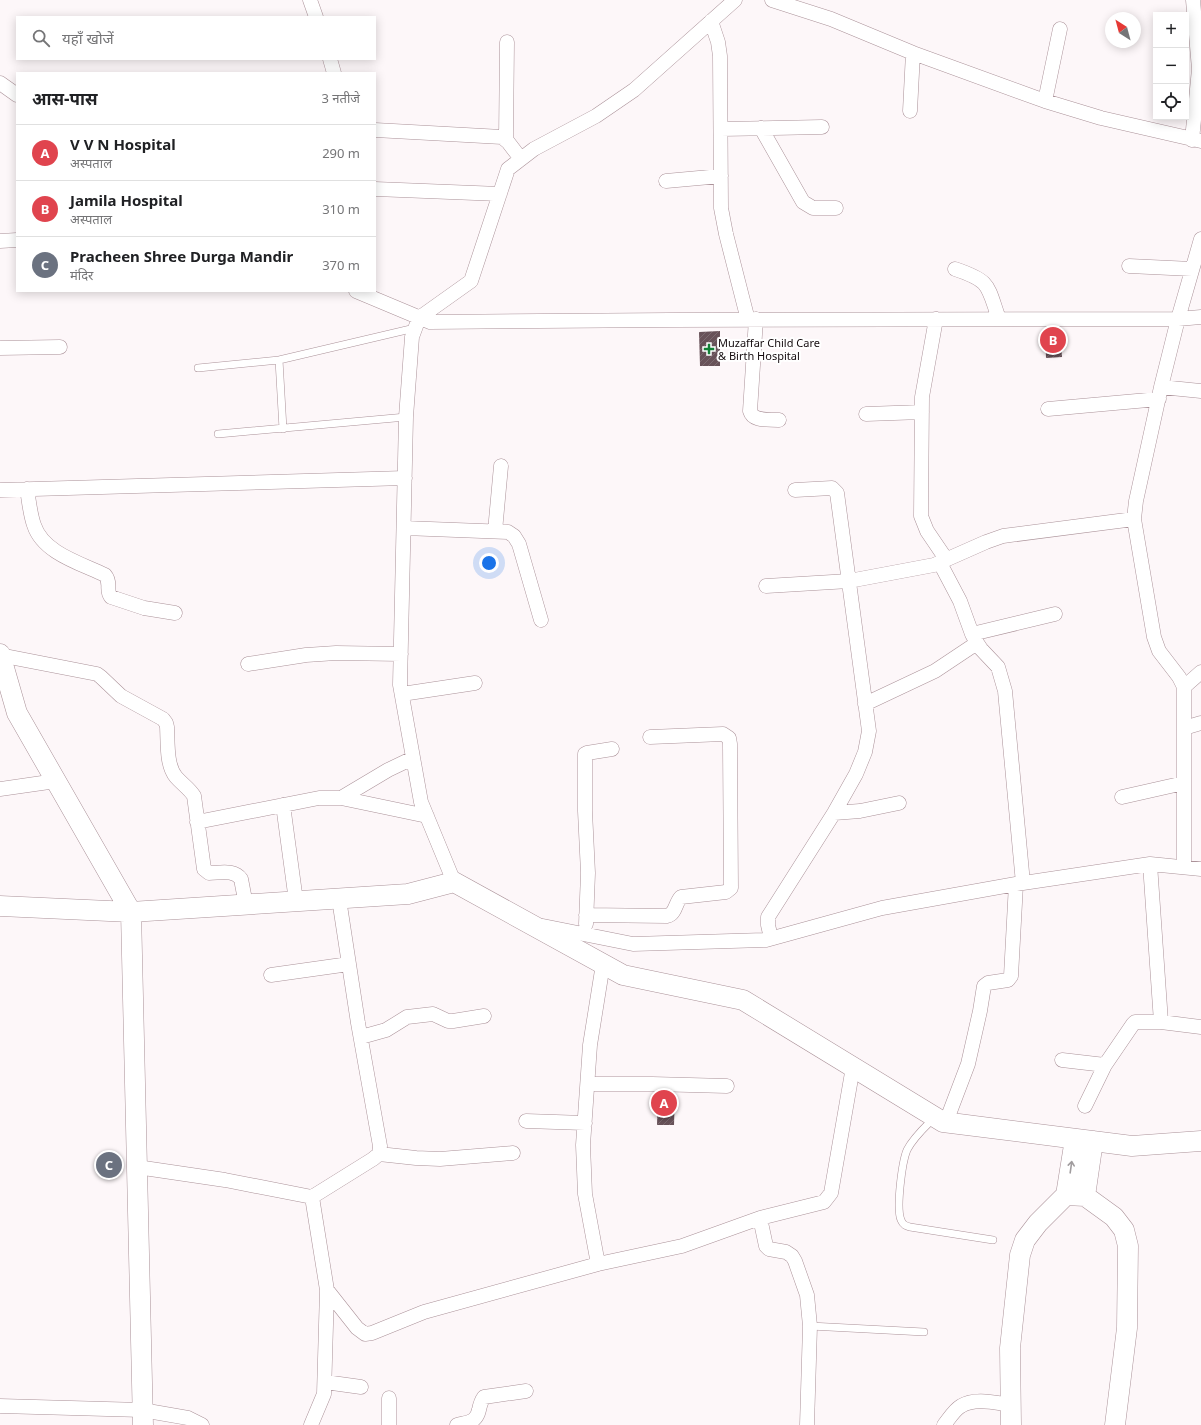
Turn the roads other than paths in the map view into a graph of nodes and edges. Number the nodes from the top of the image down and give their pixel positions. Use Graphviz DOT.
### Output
graph roads {
  1 [pos="310,0"];
  2 [pos="735,0"];
  3 [pos="772,0"];
  4 [pos="1193,0"];
  5 [pos="316,16"];
  6 [pos="711,21"];
  7 [pos="1060,29"];
  8 [pos="507,42"];
  9 [pos="913,53"];
  10 [pos="330,60"];
  11 [pos="334,72"];
  12 [pos="0,83"];
  13 [pos="16,94"];
  14 [pos="1045,101"];
  15 [pos="910,111"];
  16 [pos="822,127"];
  17 [pos="761,128"];
  18 [pos="720,129"];
  19 [pos="376,130"];
  20 [pos="506,139"];
  21 [pos="1196,141"];
  22 [pos="521,159"];
  23 [pos="721,176"];
  24 [pos="666,181"];
  25 [pos="376,189"];
  26 [pos="500,194"];
  27 [pos="836,208"];
  28 [pos="1201,239"];
  29 [pos="16,240"];
  30 [pos="0,241"];
  31 [pos="1129,266"];
  32 [pos="955,269"];
  33 [pos="1192,269"];
  34 [pos="360,292"];
  35 [pos="1199,314"];
  36 [pos="1178,318"];
  37 [pos="752,319"];
  38 [pos="936,319"];
  39 [pos="999,319"];
  40 [pos="417,323"];
  41 [pos="60,346"];
  42 [pos="0,348"];
  43 [pos="279,360"];
  44 [pos="198,368"];
  45 [pos="1201,391"];
  46 [pos="1160,393"];
  47 [pos="1048,409"];
  48 [pos="922,412"];
  49 [pos="866,414"];
  50 [pos="406,418"];
  51 [pos="778,420"];
  52 [pos="283,429"];
  53 [pos="218,434"];
  54 [pos="501,466"];
  55 [pos="405,478"];
  56 [pos="27,489"];
  57 [pos="0,490"];
  58 [pos="795,490"];
  59 [pos="1134,519"];
  60 [pos="404,528"];
  61 [pos="495,531"];
  62 [pos="943,561"];
  63 [pos="849,581"];
  64 [pos="766,586"];
  65 [pos="175,613"];
  66 [pos="1055,614"];
  67 [pos="541,620"];
  68 [pos="975,638"];
  69 [pos="0,654"];
  70 [pos="401,654"];
  71 [pos="248,664"];
  72 [pos="1201,672"];
  73 [pos="475,683"];
  74 [pos="1184,687"];
  75 [pos="402,694"];
  76 [pos="865,704"];
  77 [pos="1201,723"];
  78 [pos="1184,728"];
  79 [pos="650,737"];
  80 [pos="612,749"];
  81 [pos="413,758"];
  82 [pos="56,781"];
  83 [pos="1184,783"];
  84 [pos="0,789"];
  85 [pos="1122,797"];
  86 [pos="341,798"];
  87 [pos="899,803"];
  88 [pos="283,805"];
  89 [pos="834,813"];
  90 [pos="427,816"];
  91 [pos="197,822"];
  92 [pos="1150,864"];
  93 [pos="1184,867"];
  94 [pos="1201,869"];
  95 [pos="454,882"];
  96 [pos="1019,884"];
  97 [pos="339,898"];
  98 [pos="296,901"];
  99 [pos="246,905"];
  100 [pos="0,906"];
  101 [pos="131,912"];
  102 [pos="586,915"];
  103 [pos="529,923"];
  104 [pos="586,934"];
  105 [pos="771,938"];
  106 [pos="349,964"];
  107 [pos="603,964"];
  108 [pos="272,975"];
  109 [pos="484,1016"];
  110 [pos="1160,1022"];
  111 [pos="1201,1027"];
  112 [pos="361,1037"];
  113 [pos="1062,1060"];
  114 [pos="1105,1065"];
  115 [pos="853,1067"];
  116 [pos="588,1084"];
  117 [pos="727,1086"];
  118 [pos="1085,1106"];
  119 [pos="941,1119"];
  120 [pos="526,1121"];
  121 [pos="585,1123"];
  122 [pos="1084,1140"];
  123 [pos="1201,1142"];
  124 [pos="513,1153"];
  125 [pos="379,1154"];
  126 [pos="137,1167"];
  127 [pos="1066,1195"];
  128 [pos="1085,1196"];
  129 [pos="312,1197"];
  130 [pos="760,1218"];
  131 [pos="992,1240"];
  132 [pos="598,1264"];
  133 [pos="327,1290"];
  134 [pos="810,1326"];
  135 [pos="924,1332"];
  136 [pos="325,1382"];
  137 [pos="361,1386"];
  138 [pos="526,1391"];
  139 [pos="389,1398"];
  140 [pos="1011,1405"];
  141 [pos="0,1406"];
  142 [pos="142,1418"];
  143 [pos="202,1425"];
  144 [pos="311,1425"];
  145 [pos="388,1425"];
  146 [pos="457,1425"];
  147 [pos="807,1425"];
  148 [pos="944,1425"];
  149 [pos="1011,1425"];
  150 [pos="1115,1425"];
  1 -- 5 [label="street"];
  2 -- 6 [label="street"];
  3 -- 9 [label="street"];
  4 -- 21 [label="street"];
  6 -- 18 [label="street"];
  6 -- 22 [label="street"];
  7 -- 14 [label="street"];
  8 -- 20 [label="street"];
  9 -- 14 [label="street"];
  9 -- 15 [label="street"];
  10 -- 11 [label="street"];
  12 -- 13 [label="street"];
  14 -- 21 [label="street"];
  16 -- 17 [label="street"];
  17 -- 18 [label="street"];
  17 -- 27 [label="street"];
  18 -- 23 [label="street"];
  19 -- 20 [label="street"];
  20 -- 22 [label="street"];
  22 -- 26 [label="street"];
  23 -- 24 [label="street"];
  23 -- 37 [label="street"];
  25 -- 26 [label="street"];
  26 -- 40 [label="street"];
  28 -- 33 [label="street"];
  29 -- 30 [label="street"];
  31 -- 33 [label="street"];
  32 -- 39 [label="street"];
  33 -- 36 [label="street"];
  34 -- 40 [label="street"];
  35 -- 36 [label="street"];
  36 -- 39 [label="street"];
  36 -- 46 [label="street"];
  37 -- 38 [label="street"];
  37 -- 40 [label="street"];
  37 -- 51 [label="street"];
  38 -- 39 [label="street"];
  38 -- 48 [label="street"];
  40 -- 43 [label="lane"];
  40 -- 50 [label="street"];
  41 -- 42 [label="street"];
  43 -- 44 [label="lane"];
  43 -- 52 [label="lane"];
  45 -- 46 [label="street"];
  46 -- 47 [label="street"];
  46 -- 59 [label="street"];
  48 -- 49 [label="street"];
  48 -- 62 [label="street"];
  50 -- 52 [label="lane"];
  50 -- 55 [label="street"];
  52 -- 53 [label="lane"];
  54 -- 61 [label="street"];
  55 -- 56 [label="street"];
  55 -- 60 [label="street"];
  56 -- 57 [label="street"];
  56 -- 65 [label="street"];
  58 -- 63 [label="street"];
  59 -- 62 [label="street"];
  59 -- 74 [label="street"];
  60 -- 61 [label="street"];
  60 -- 70 [label="street"];
  61 -- 67 [label="street"];
  62 -- 63 [label="street"];
  62 -- 68 [label="street"];
  63 -- 64 [label="street"];
  63 -- 76 [label="street"];
  66 -- 68 [label="street"];
  68 -- 76 [label="street"];
  68 -- 96 [label="street"];
  69 -- 82 [label="street"];
  69 -- 91 [label="street"];
  70 -- 71 [label="street"];
  70 -- 75 [label="street"];
  72 -- 74 [label="street"];
  73 -- 75 [label="street"];
  74 -- 78 [label="street"];
  75 -- 81 [label="street"];
  76 -- 89 [label="street"];
  77 -- 78 [label="street"];
  78 -- 83 [label="street"];
  79 -- 102 [label="street"];
  80 -- 102 [label="street"];
  81 -- 86 [label="street"];
  81 -- 90 [label="street"];
  82 -- 84 [label="street"];
  82 -- 101 [label="street"];
  83 -- 85 [label="street"];
  83 -- 93 [label="street"];
  86 -- 88 [label="street"];
  86 -- 90 [label="street"];
  87 -- 89 [label="street"];
  88 -- 91 [label="street"];
  88 -- 98 [label="street"];
  89 -- 105 [label="street"];
  90 -- 95 [label="street"];
  91 -- 99 [label="street"];
  92 -- 93 [label="street"];
  92 -- 96 [label="street"];
  92 -- 110 [label="street"];
  93 -- 94 [label="street"];
  95 -- 97 [label="street"];
  95 -- 103 [label="street"];
  96 -- 105 [label="street"];
  96 -- 119 [label="street"];
  97 -- 98 [label="street"];
  97 -- 106 [label="street"];
  98 -- 99 [label="street"];
  99 -- 101 [label="street"];
  100 -- 101 [label="street"];
  101 -- 126 [label="street"];
  102 -- 104 [label="street"];
  103 -- 104 [label="street"];
  103 -- 107 [label="street"];
  104 -- 105 [label="street"];
  106 -- 108 [label="street"];
  106 -- 112 [label="street"];
  107 -- 115 [label="street"];
  107 -- 116 [label="street"];
  109 -- 112 [label="street"];
  110 -- 111 [label="street"];
  110 -- 114 [label="street"];
  112 -- 125 [label="street"];
  113 -- 114 [label="street"];
  114 -- 118 [label="street"];
  115 -- 119 [label="street"];
  115 -- 130 [label="street"];
  116 -- 117 [label="street"];
  116 -- 121 [label="street"];
  119 -- 122 [label="street"];
  119 -- 131 [label="lane"];
  120 -- 121 [label="street"];
  121 -- 132 [label="street"];
  122 -- 123 [label="street"];
  127 -- 122 [label="street, one-way"];
  122 -- 128 [label="street"];
  124 -- 125 [label="street"];
  125 -- 129 [label="street"];
  126 -- 129 [label="street"];
  126 -- 142 [label="street"];
  127 -- 128 [label="street"];
  127 -- 140 [label="street"];
  128 -- 150 [label="street"];
  129 -- 133 [label="street"];
  130 -- 132 [label="street"];
  130 -- 134 [label="street"];
  132 -- 133 [label="street"];
  133 -- 136 [label="street"];
  134 -- 135 [label="lane"];
  134 -- 147 [label="street"];
  136 -- 137 [label="street"];
  136 -- 144 [label="street"];
  138 -- 146 [label="street"];
  139 -- 145 [label="street"];
  140 -- 148 [label="street"];
  140 -- 149 [label="street"];
  141 -- 142 [label="street"];
  142 -- 143 [label="street"];
}
